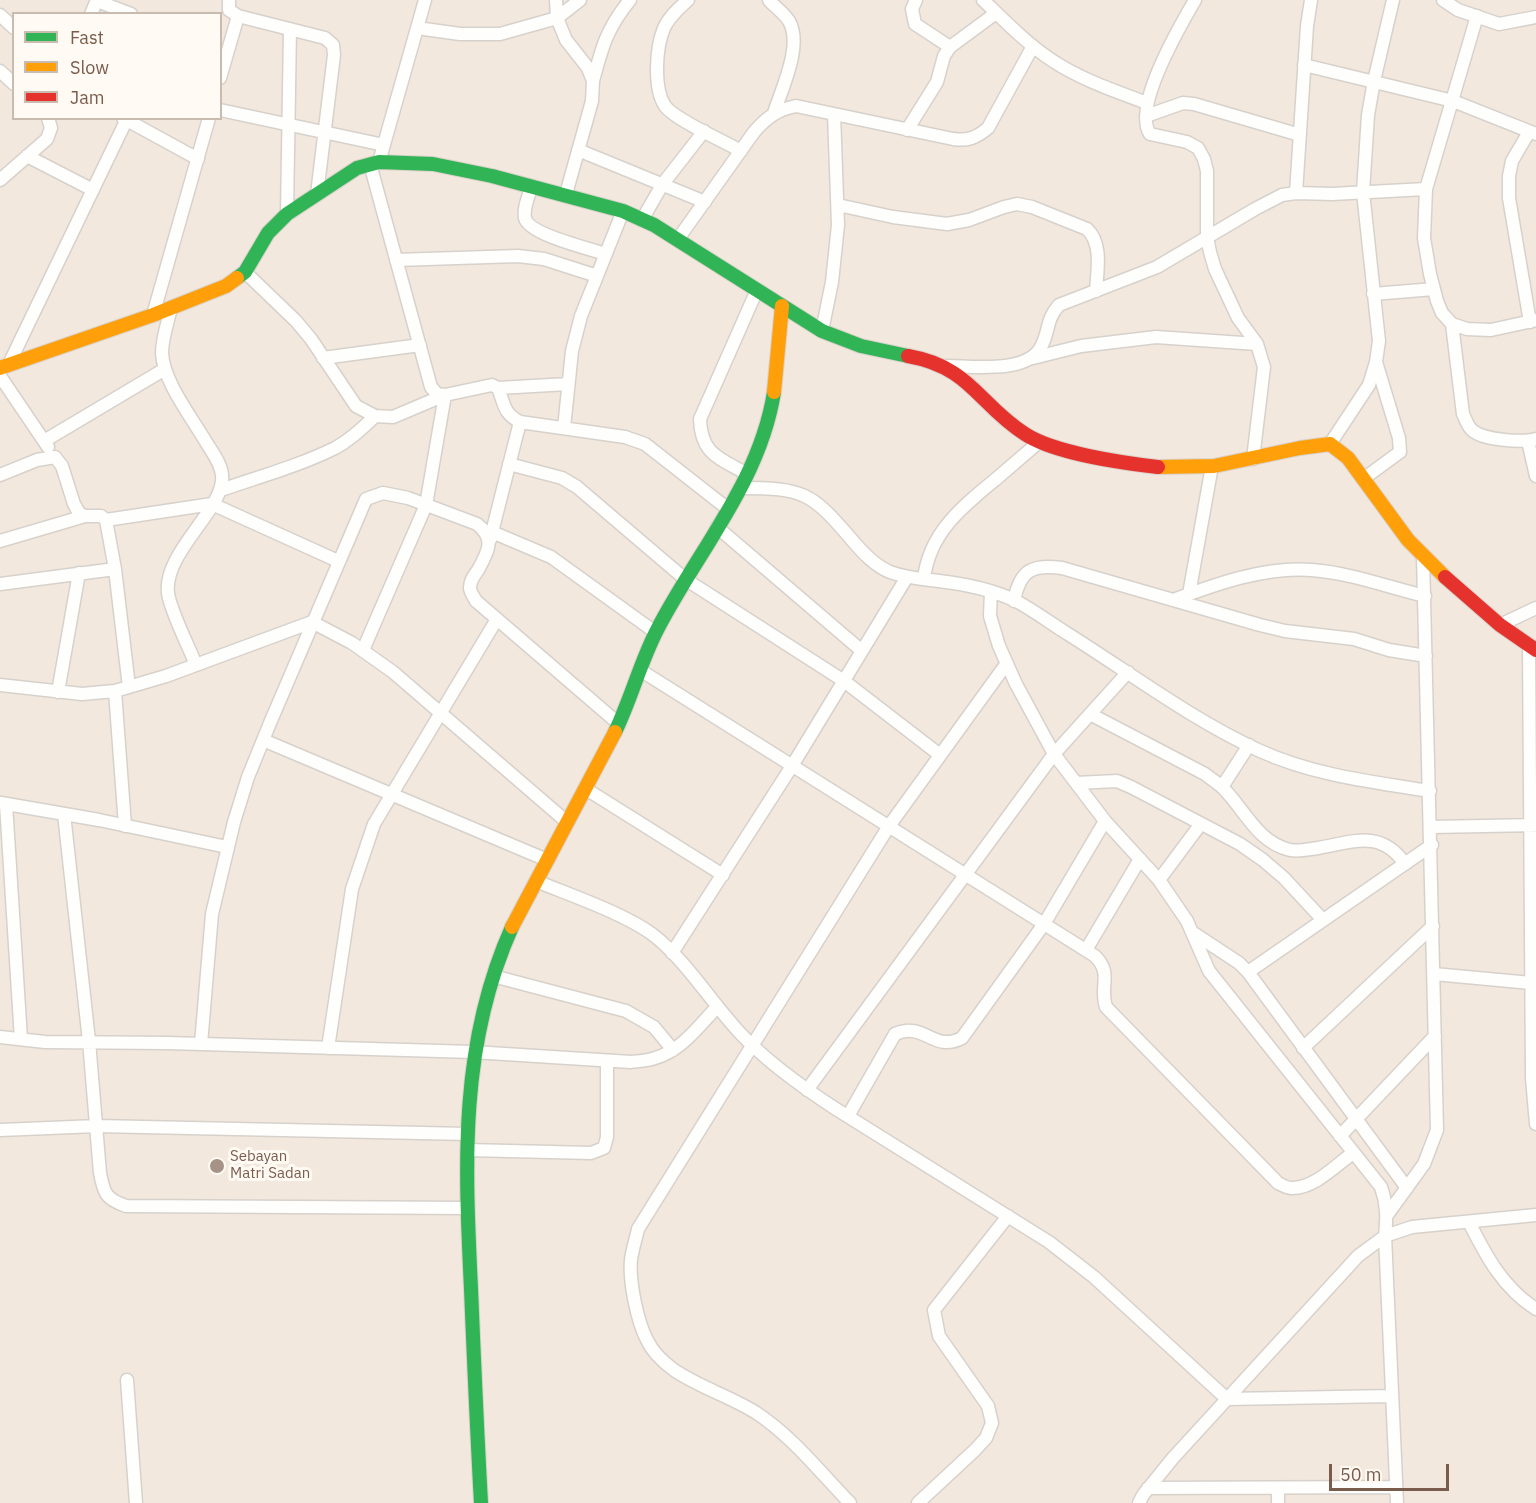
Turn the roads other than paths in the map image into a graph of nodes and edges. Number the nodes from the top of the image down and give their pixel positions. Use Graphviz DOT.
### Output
graph roads {
  1 [pos="229,0"];
  2 [pos="556,0"];
  3 [pos="580,0"];
  4 [pos="630,0"];
  5 [pos="688,0"];
  6 [pos="769,0"];
  7 [pos="916,0"];
  8 [pos="1195,0"];
  9 [pos="1311,0"];
  10 [pos="1393,0"];
  11 [pos="1443,0"];
  12 [pos="97,1"];
  13 [pos="422,1"];
  14 [pos="986,1"];
  15 [pos="126,12"];
  16 [pos="996,13"];
  17 [pos="0,15"];
  18 [pos="238,16"];
  19 [pos="1477,16"];
  20 [pos="1536,17"];
  21 [pos="557,18"];
  22 [pos="12,26"];
  23 [pos="417,28"];
  24 [pos="290,29"];
  25 [pos="225,46"];
  26 [pos="1034,46"];
  27 [pos="950,47"];
  28 [pos="222,65"];
  29 [pos="1305,65"];
  30 [pos="0,71"];
  31 [pos="593,81"];
  32 [pos="1374,81"];
  33 [pos="12,82"];
  34 [pos="1453,101"];
  35 [pos="1147,103"];
  36 [pos="222,110"];
  37 [pos="774,112"];
  38 [pos="834,114"];
  39 [pos="1146,116"];
  40 [pos="49,120"];
  41 [pos="124,120"];
  42 [pos="208,120"];
  43 [pos="287,124"];
  44 [pos="907,130"];
  45 [pos="704,131"];
  46 [pos="325,132"];
  47 [pos="1532,133"];
  48 [pos="1300,135"];
  49 [pos="384,145"];
  50 [pos="578,150"];
  51 [pos="741,151"];
  52 [pos="27,156"];
  53 [pos="198,159"];
  54 [pos="375,163"];
  55 [pos="0,180"];
  56 [pos="662,184"];
  57 [pos="532,186"];
  58 [pos="1426,189"];
  59 [pos="93,190"];
  60 [pos="1363,192"];
  61 [pos="1296,193"];
  62 [pos="317,194"];
  63 [pos="566,194"];
  64 [pos="705,202"];
  65 [pos="838,206"];
  66 [pos="623,211"];
  67 [pos="287,214"];
  68 [pos="642,220"];
  69 [pos="1207,237"];
  70 [pos="678,239"];
  71 [pos="606,254"];
  72 [pos="396,260"];
  73 [pos="245,272"];
  74 [pos="597,276"];
  75 [pos="1434,289"];
  76 [pos="757,290"];
  77 [pos="1096,291"];
  78 [pos="1373,294"];
  79 [pos="782,306"];
  80 [pos="171,308"];
  81 [pos="153,315"];
  82 [pos="1238,318"];
  83 [pos="1533,321"];
  84 [pos="1452,324"];
  85 [pos="822,331"];
  86 [pos="1232,342"];
  87 [pos="1257,344"];
  88 [pos="420,345"];
  89 [pos="323,358"];
  90 [pos="1031,359"];
  91 [pos="1376,362"];
  92 [pos="4,366"];
  93 [pos="944,366"];
  94 [pos="165,369"];
  95 [pos="0,376"];
  96 [pos="568,384"];
  97 [pos="498,388"];
  98 [pos="446,395"];
  99 [pos="375,416"];
  100 [pos="520,422"];
  101 [pos="564,428"];
  102 [pos="1532,440"];
  103 [pos="44,441"];
  104 [pos="1039,442"];
  105 [pos="1330,444"];
  106 [pos="55,457"];
  107 [pos="1252,459"];
  108 [pos="509,464"];
  109 [pos="1212,466"];
  110 [pos="747,474"];
  111 [pos="0,475"];
  112 [pos="1536,476"];
  113 [pos="1363,479"];
  114 [pos="740,488"];
  115 [pos="221,490"];
  116 [pos="212,504"];
  117 [pos="426,505"];
  118 [pos="728,509"];
  119 [pos="85,516"];
  120 [pos="106,520"];
  121 [pos="717,526"];
  122 [pos="491,536"];
  123 [pos="0,541"];
  124 [pos="1423,557"];
  125 [pos="338,561"];
  126 [pos="115,569"];
  127 [pos="79,573"];
  128 [pos="908,577"];
  129 [pos="684,579"];
  130 [pos="924,579"];
  131 [pos="0,584"];
  132 [pos="991,591"];
  133 [pos="1189,594"];
  134 [pos="1425,596"];
  135 [pos="1173,600"];
  136 [pos="1014,601"];
  137 [pos="1536,608"];
  138 [pos="497,619"];
  139 [pos="312,622"];
  140 [pos="1500,625"];
  141 [pos="655,632"];
  142 [pos="1532,648"];
  143 [pos="363,650"];
  144 [pos="862,651"];
  145 [pos="1426,656"];
  146 [pos="1007,663"];
  147 [pos="196,665"];
  148 [pos="640,670"];
  149 [pos="1128,672"];
  150 [pos="844,681"];
  151 [pos="0,685"];
  152 [pos="129,687"];
  153 [pos="115,691"];
  154 [pos="58,692"];
  155 [pos="440,713"];
  156 [pos="1090,714"];
  157 [pos="619,724"];
  158 [pos="263,740"];
  159 [pos="1249,745"];
  160 [pos="940,754"];
  161 [pos="1054,754"];
  162 [pos="792,766"];
  163 [pos="1076,783"];
  164 [pos="1222,787"];
  165 [pos="586,789"];
  166 [pos="1430,791"];
  167 [pos="391,794"];
  168 [pos="3,804"];
  169 [pos="64,814"];
  170 [pos="1106,821"];
  171 [pos="567,822"];
  172 [pos="1200,825"];
  173 [pos="1534,825"];
  174 [pos="125,826"];
  175 [pos="889,826"];
  176 [pos="1431,827"];
  177 [pos="1432,846"];
  178 [pos="228,848"];
  179 [pos="1140,859"];
  180 [pos="547,860"];
  181 [pos="1405,864"];
  182 [pos="965,874"];
  183 [pos="723,875"];
  184 [pos="536,880"];
  185 [pos="1159,880"];
  186 [pos="1323,920"];
  187 [pos="1044,924"];
  188 [pos="1433,926"];
  189 [pos="1195,934"];
  190 [pos="1086,950"];
  191 [pos="672,953"];
  192 [pos="1248,972"];
  193 [pos="1434,974"];
  194 [pos="493,976"];
  195 [pos="1531,982"];
  196 [pos="717,1007"];
  197 [pos="1435,1036"];
  198 [pos="0,1037"];
  199 [pos="21,1039"];
  200 [pos="89,1041"];
  201 [pos="201,1044"];
  202 [pos="753,1045"];
  203 [pos="328,1048"];
  204 [pos="1303,1048"];
  205 [pos="673,1050"];
  206 [pos="472,1052"];
  207 [pos="607,1061"];
  208 [pos="807,1090"];
  209 [pos="848,1116"];
  210 [pos="1355,1119"];
  211 [pos="1536,1124"];
  212 [pos="97,1126"];
  213 [pos="0,1130"];
  214 [pos="468,1134"];
  215 [pos="1340,1137"];
  216 [pos="468,1150"];
  217 [pos="1353,1153"];
  218 [pos="1407,1188"];
  219 [pos="467,1208"];
  220 [pos="1387,1215"];
  221 [pos="1536,1215"];
  222 [pos="1008,1216"];
  223 [pos="1469,1222"];
  224 [pos="1385,1236"];
  225 [pos="1536,1309"];
  226 [pos="127,1380"];
  227 [pos="1392,1396"];
  228 [pos="1227,1399"];
  229 [pos="1396,1487"];
  230 [pos="1148,1488"];
  231 [pos="1278,1488"];
  232 [pos="136,1503"];
  233 [pos="481,1503"];
  234 [pos="850,1503"];
  235 [pos="918,1503"];
  236 [pos="1139,1503"];
  237 [pos="1278,1503"];
  238 [pos="1397,1503"];
  1 -- 18 [label="street"];
  2 -- 21 [label="street"];
  3 -- 21 [label="street"];
  4 -- 31 [label="street"];
  5 -- 45 [label="street"];
  6 -- 37 [label="street"];
  7 -- 27 [label="street"];
  8 -- 35 [label="street"];
  9 -- 29 [label="street"];
  10 -- 32 [label="street"];
  11 -- 19 [label="street"];
  12 -- 15 [label="street"];
  13 -- 23 [label="street"];
  14 -- 16 [label="street"];
  16 -- 26 [label="street"];
  16 -- 27 [label="street"];
  17 -- 22 [label="street"];
  18 -- 24 [label="street"];
  18 -- 25 [label="street"];
  19 -- 20 [label="street"];
  19 -- 34 [label="street"];
  21 -- 23 [label="street"];
  21 -- 31 [label="street"];
  23 -- 49 [label="street"];
  24 -- 43 [label="street"];
  24 -- 46 [label="street"];
  25 -- 28 [label="street"];
  26 -- 35 [label="street"];
  26 -- 44 [label="street"];
  27 -- 44 [label="street"];
  29 -- 32 [label="street"];
  29 -- 48 [label="street"];
  30 -- 33 [label="street"];
  31 -- 50 [label="street"];
  32 -- 34 [label="street"];
  32 -- 60 [label="street"];
  34 -- 47 [label="street"];
  34 -- 58 [label="street"];
  35 -- 39 [label="street"];
  36 -- 43 [label="street"];
  37 -- 38 [label="street"];
  37 -- 51 [label="street"];
  38 -- 44 [label="street"];
  38 -- 65 [label="street"];
  39 -- 48 [label="street"];
  39 -- 69 [label="street"];
  40 -- 52 [label="street"];
  41 -- 53 [label="street"];
  41 -- 59 [label="street"];
  42 -- 53 [label="street"];
  43 -- 46 [label="street"];
  43 -- 67 [label="street"];
  45 -- 51 [label="street"];
  45 -- 56 [label="street"];
  46 -- 49 [label="street"];
  46 -- 62 [label="street"];
  47 -- 83 [label="street"];
  48 -- 61 [label="street"];
  49 -- 54 [label="street"];
  50 -- 56 [label="street"];
  50 -- 63 [label="street"];
  51 -- 64 [label="street"];
  52 -- 55 [label="street"];
  52 -- 59 [label="street"];
  53 -- 81 [label="street"];
  54 -- 57 [label="street"];
  54 -- 62 [label="street"];
  54 -- 72 [label="street"];
  56 -- 64 [label="street"];
  56 -- 68 [label="street"];
  57 -- 63 [label="street"];
  57 -- 71 [label="street"];
  58 -- 60 [label="street"];
  58 -- 75 [label="street"];
  59 -- 92 [label="street"];
  60 -- 61 [label="street"];
  60 -- 78 [label="street"];
  61 -- 69 [label="street"];
  62 -- 67 [label="street"];
  63 -- 66 [label="street"];
  64 -- 70 [label="street"];
  65 -- 77 [label="street"];
  65 -- 85 [label="street"];
  66 -- 68 [label="street"];
  66 -- 71 [label="street"];
  67 -- 73 [label="street"];
  68 -- 70 [label="street"];
  69 -- 77 [label="street"];
  69 -- 82 [label="street"];
  70 -- 76 [label="street"];
  71 -- 74 [label="street"];
  72 -- 74 [label="street"];
  72 -- 88 [label="street"];
  73 -- 80 [label="street"];
  73 -- 89 [label="street"];
  74 -- 96 [label="street"];
  75 -- 78 [label="street"];
  75 -- 84 [label="street"];
  76 -- 79 [label="street"];
  76 -- 110 [label="street"];
  77 -- 90 [label="street"];
  78 -- 91 [label="street"];
  79 -- 85 [label="street"];
  79 -- 110 [label="street"];
  80 -- 81 [label="street"];
  80 -- 94 [label="street"];
  81 -- 92 [label="street"];
  82 -- 86 [label="street"];
  82 -- 87 [label="street"];
  83 -- 84 [label="street"];
  84 -- 102 [label="street"];
  85 -- 93 [label="street"];
  86 -- 87 [label="street"];
  86 -- 90 [label="street"];
  87 -- 107 [label="street"];
  88 -- 89 [label="street"];
  88 -- 98 [label="street"];
  89 -- 99 [label="street"];
  90 -- 93 [label="street"];
  91 -- 105 [label="street"];
  91 -- 113 [label="street"];
  93 -- 104 [label="street"];
  94 -- 103 [label="street"];
  94 -- 115 [label="street"];
  95 -- 103 [label="street"];
  96 -- 97 [label="street"];
  96 -- 101 [label="street"];
  97 -- 98 [label="street"];
  97 -- 100 [label="street"];
  98 -- 99 [label="street"];
  98 -- 117 [label="street"];
  99 -- 115 [label="street"];
  100 -- 101 [label="street"];
  100 -- 108 [label="street"];
  101 -- 118 [label="street"];
  102 -- 112 [label="street"];
  103 -- 106 [label="street"];
  104 -- 109 [label="street"];
  104 -- 130 [label="street"];
  105 -- 107 [label="street"];
  105 -- 113 [label="street"];
  106 -- 111 [label="street"];
  106 -- 119 [label="street"];
  107 -- 109 [label="street"];
  108 -- 122 [label="street"];
  108 -- 129 [label="street"];
  109 -- 133 [label="street"];
  110 -- 114 [label="street"];
  113 -- 124 [label="street"];
  114 -- 118 [label="street"];
  114 -- 128 [label="street"];
  115 -- 116 [label="street"];
  116 -- 120 [label="street"];
  116 -- 125 [label="street"];
  116 -- 147 [label="street"];
  117 -- 122 [label="street"];
  117 -- 125 [label="street"];
  117 -- 143 [label="street"];
  118 -- 121 [label="street"];
  119 -- 120 [label="street"];
  119 -- 123 [label="street"];
  120 -- 126 [label="street"];
  121 -- 129 [label="street"];
  121 -- 144 [label="street"];
  122 -- 138 [label="street"];
  122 -- 141 [label="street"];
  124 -- 134 [label="street"];
  124 -- 140 [label="street"];
  125 -- 139 [label="street"];
  126 -- 127 [label="street"];
  126 -- 152 [label="street"];
  127 -- 131 [label="street"];
  127 -- 154 [label="street"];
  128 -- 130 [label="street"];
  128 -- 144 [label="street"];
  129 -- 141 [label="street"];
  129 -- 150 [label="street"];
  130 -- 132 [label="street"];
  132 -- 136 [label="street"];
  132 -- 146 [label="street"];
  133 -- 134 [label="street"];
  133 -- 135 [label="street"];
  134 -- 145 [label="street"];
  135 -- 136 [label="street"];
  135 -- 145 [label="street"];
  136 -- 149 [label="street"];
  137 -- 140 [label="street"];
  138 -- 155 [label="street"];
  138 -- 157 [label="street"];
  139 -- 143 [label="street"];
  139 -- 147 [label="street"];
  139 -- 158 [label="street"];
  140 -- 142 [label="street"];
  141 -- 148 [label="street"];
  142 -- 173 [label="street"];
  143 -- 155 [label="street"];
  144 -- 150 [label="street"];
  145 -- 166 [label="street"];
  146 -- 160 [label="street"];
  146 -- 161 [label="street"];
  147 -- 152 [label="street"];
  148 -- 157 [label="street"];
  148 -- 162 [label="street"];
  149 -- 156 [label="street"];
  149 -- 159 [label="street"];
  150 -- 160 [label="street"];
  150 -- 162 [label="street"];
  151 -- 154 [label="street"];
  152 -- 153 [label="street"];
  153 -- 154 [label="street"];
  153 -- 174 [label="street"];
  155 -- 167 [label="street"];
  155 -- 171 [label="street"];
  156 -- 161 [label="street"];
  156 -- 164 [label="street"];
  157 -- 165 [label="street"];
  158 -- 167 [label="street"];
  158 -- 178 [label="street"];
  159 -- 164 [label="street"];
  159 -- 166 [label="street"];
  160 -- 175 [label="street"];
  161 -- 163 [label="street"];
  161 -- 182 [label="street"];
  162 -- 175 [label="street"];
  162 -- 183 [label="street"];
  163 -- 170 [label="street"];
  163 -- 172 [label="street"];
  164 -- 181 [label="street"];
  165 -- 171 [label="street"];
  165 -- 183 [label="street"];
  166 -- 176 [label="street"];
  167 -- 180 [label="street"];
  167 -- 203 [label="street"];
  168 -- 169 [label="street"];
  168 -- 199 [label="street"];
  169 -- 174 [label="street"];
  169 -- 200 [label="street"];
  170 -- 179 [label="street"];
  170 -- 187 [label="street"];
  171 -- 180 [label="street"];
  172 -- 185 [label="street"];
  172 -- 186 [label="street"];
  173 -- 176 [label="street"];
  173 -- 195 [label="street"];
  174 -- 178 [label="street"];
  175 -- 182 [label="street"];
  175 -- 202 [label="street"];
  176 -- 177 [label="street"];
  177 -- 181 [label="street"];
  177 -- 188 [label="street"];
  178 -- 201 [label="street"];
  179 -- 185 [label="street"];
  179 -- 190 [label="street"];
  180 -- 184 [label="street"];
  181 -- 186 [label="street"];
  182 -- 187 [label="street"];
  182 -- 208 [label="street"];
  183 -- 191 [label="street"];
  184 -- 191 [label="street"];
  184 -- 194 [label="street"];
  185 -- 189 [label="street"];
  186 -- 192 [label="street"];
  187 -- 190 [label="street"];
  187 -- 209 [label="street"];
  188 -- 193 [label="street"];
  188 -- 204 [label="street"];
  189 -- 192 [label="street"];
  189 -- 215 [label="street"];
  190 -- 217 [label="street"];
  191 -- 196 [label="street"];
  192 -- 204 [label="street"];
  193 -- 195 [label="street"];
  193 -- 197 [label="street"];
  194 -- 205 [label="street"];
  194 -- 206 [label="street"];
  195 -- 211 [label="street"];
  196 -- 202 [label="street"];
  196 -- 205 [label="street"];
  197 -- 210 [label="street"];
  197 -- 218 [label="street"];
  198 -- 199 [label="street"];
  199 -- 200 [label="street"];
  200 -- 201 [label="street"];
  200 -- 212 [label="street"];
  201 -- 203 [label="street"];
  202 -- 208 [label="street"];
  202 -- 234 [label="street"];
  203 -- 206 [label="street"];
  204 -- 210 [label="street"];
  205 -- 207 [label="street"];
  206 -- 207 [label="street"];
  206 -- 214 [label="street"];
  207 -- 216 [label="street"];
  208 -- 209 [label="street"];
  209 -- 222 [label="street"];
  210 -- 215 [label="street"];
  210 -- 218 [label="street"];
  212 -- 213 [label="street"];
  212 -- 214 [label="street"];
  212 -- 219 [label="street"];
  214 -- 216 [label="street"];
  215 -- 217 [label="street"];
  216 -- 219 [label="street"];
  217 -- 220 [label="street"];
  218 -- 220 [label="street"];
  219 -- 233 [label="street"];
  220 -- 224 [label="street"];
  221 -- 223 [label="street"];
  222 -- 228 [label="street"];
  222 -- 235 [label="street"];
  223 -- 224 [label="street"];
  223 -- 225 [label="street"];
  224 -- 227 [label="street"];
  224 -- 228 [label="street"];
  226 -- 232 [label="street"];
  227 -- 228 [label="street"];
  227 -- 229 [label="street"];
  228 -- 230 [label="street"];
  229 -- 231 [label="street"];
  229 -- 238 [label="street"];
  230 -- 231 [label="street"];
  230 -- 236 [label="street"];
  231 -- 237 [label="street"];
}
